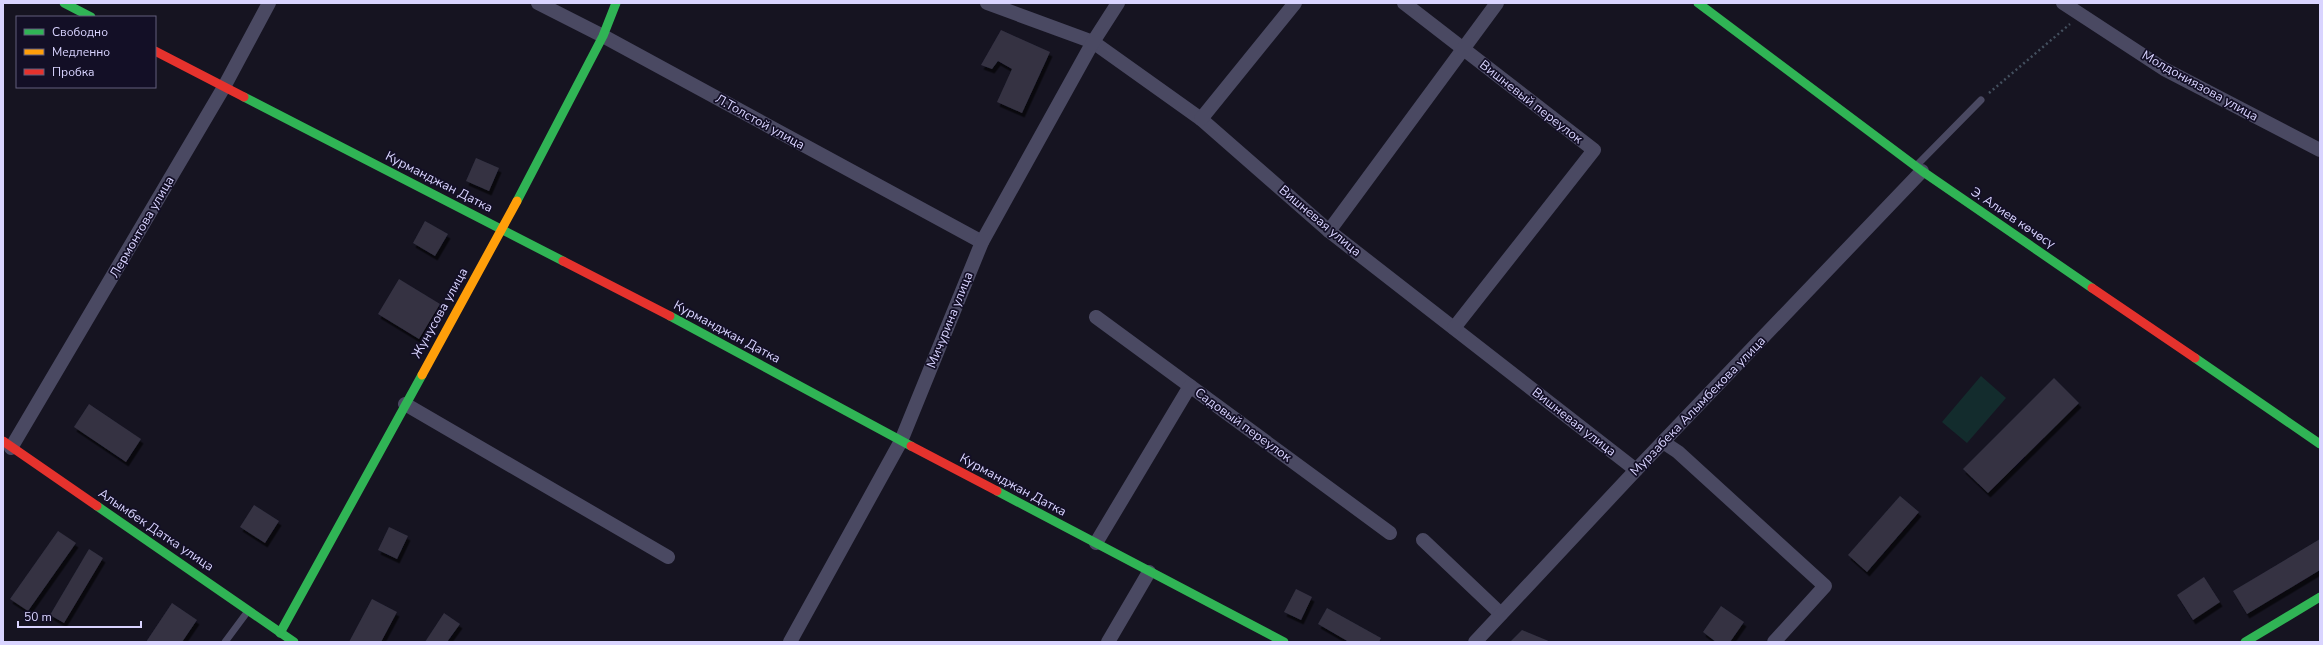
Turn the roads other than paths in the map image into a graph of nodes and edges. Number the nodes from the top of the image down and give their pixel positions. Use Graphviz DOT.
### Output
graph roads {
  1 [pos="64,3"];
  2 [pos="268,3"];
  3 [pos="538,3"];
  4 [pos="616,3"];
  5 [pos="987,3"];
  6 [pos="1118,3"];
  7 [pos="1295,3"];
  8 [pos="1404,3"];
  9 [pos="1498,3"];
  10 [pos="1698,3"];
  11 [pos="2072,8"];
  12 [pos="89,16"];
  13 [pos="603,36"];
  14 [pos="1093,42"];
  15 [pos="1465,50"];
  16 [pos="156,52"];
  17 [pos="224,87"];
  18 [pos="1981,100"];
  19 [pos="1201,119"];
  20 [pos="2320,150"];
  21 [pos="1919,169"];
  22 [pos="502,229"];
  23 [pos="1329,231"];
  24 [pos="982,242"];
  25 [pos="1096,317"];
  26 [pos="1454,328"];
  27 [pos="1190,386"];
  28 [pos="405,404"];
  29 [pos="901,441"];
  30 [pos="1663,442"];
  31 [pos="2320,444"];
  32 [pos="7,445"];
  33 [pos="1636,470"];
  34 [pos="1390,533"];
  35 [pos="1423,540"];
  36 [pos="1096,543"];
  37 [pos="668,557"];
  38 [pos="1149,572"];
  39 [pos="2320,597"];
  40 [pos="249,609"];
  41 [pos="1501,614"];
  42 [pos="280,633"];
  43 [pos="225,642"];
  44 [pos="294,642"];
  45 [pos="790,642"];
  46 [pos="1108,642"];
  47 [pos="1284,642"];
  48 [pos="1475,642"];
  49 [pos="1774,642"];
  50 [pos="2245,642"];
  1 -- 12 [label="main road"];
  2 -- 17 [label="street, Лермонтова улица"];
  3 -- 13 [label="street, Л.Толстой улица"];
  4 -- 13 [label="main road, Жунусова улица"];
  5 -- 14 [label="street, Вишневая улица"];
  6 -- 14 [label="street, Мичурина улица"];
  7 -- 19 [label="street"];
  8 -- 15 [label="street, Вишневый переулок"];
  9 -- 15 [label="street"];
  10 -- 21 [label="main road, Э. Алиев көчөсү"];
  11 -- 20 [label="street, Молдониязова улица"];
  13 -- 22 [label="main road, Жунусова улица"];
  13 -- 24 [label="street, Л.Толстой улица"];
  14 -- 19 [label="street, Вишневая улица"];
  14 -- 24 [label="street, Мичурина улица"];
  15 -- 23 [label="street"];
  15 -- 26 [label="street, Вишневый переулок"];
  16 -- 17 [label="main road, Курманджан Датка"];
  17 -- 22 [label="main road, Курманджан Датка"];
  17 -- 32 [label="street, Лермонтова улица"];
  18 -- 21 [label="lane"];
  19 -- 23 [label="street, Вишневая улица"];
  21 -- 30 [label="street, Мурзабека Алымбекова улица"];
  21 -- 31 [label="main road, Э. Алиев көчөсү"];
  22 -- 28 [label="main road, Жунусова улица"];
  22 -- 29 [label="main road, Курманджан Датка"];
  23 -- 26 [label="street, Вишневая улица"];
  24 -- 29 [label="street, Мичурина улица"];
  25 -- 27 [label="street, Садовый переулок"];
  26 -- 33 [label="street, Вишневая улица"];
  27 -- 34 [label="street, Садовый переулок"];
  27 -- 36 [label="street"];
  28 -- 37 [label="street"];
  28 -- 42 [label="main road, Жунусова улица"];
  29 -- 36 [label="main road, Курманджан Датка"];
  29 -- 45 [label="street, Мичурина улица"];
  30 -- 33 [label="street, Мурзабека Алымбекова улица"];
  30 -- 49 [label="street"];
  32 -- 40 [label="main road, Алымбек Датка улица"];
  33 -- 41 [label="street, Мурзабека Алымбекова улица"];
  35 -- 41 [label="street"];
  36 -- 38 [label="main road, Курманджан Датка"];
  38 -- 46 [label="street"];
  38 -- 47 [label="main road, Курманджан Датка"];
  39 -- 50 [label="main road"];
  40 -- 42 [label="main road, Алымбек Датка улица"];
  40 -- 43 [label="lane"];
  41 -- 48 [label="street, Мурзабека Алымбекова улица"];
  42 -- 44 [label="main road, Алымбек Датка улица"];
}
